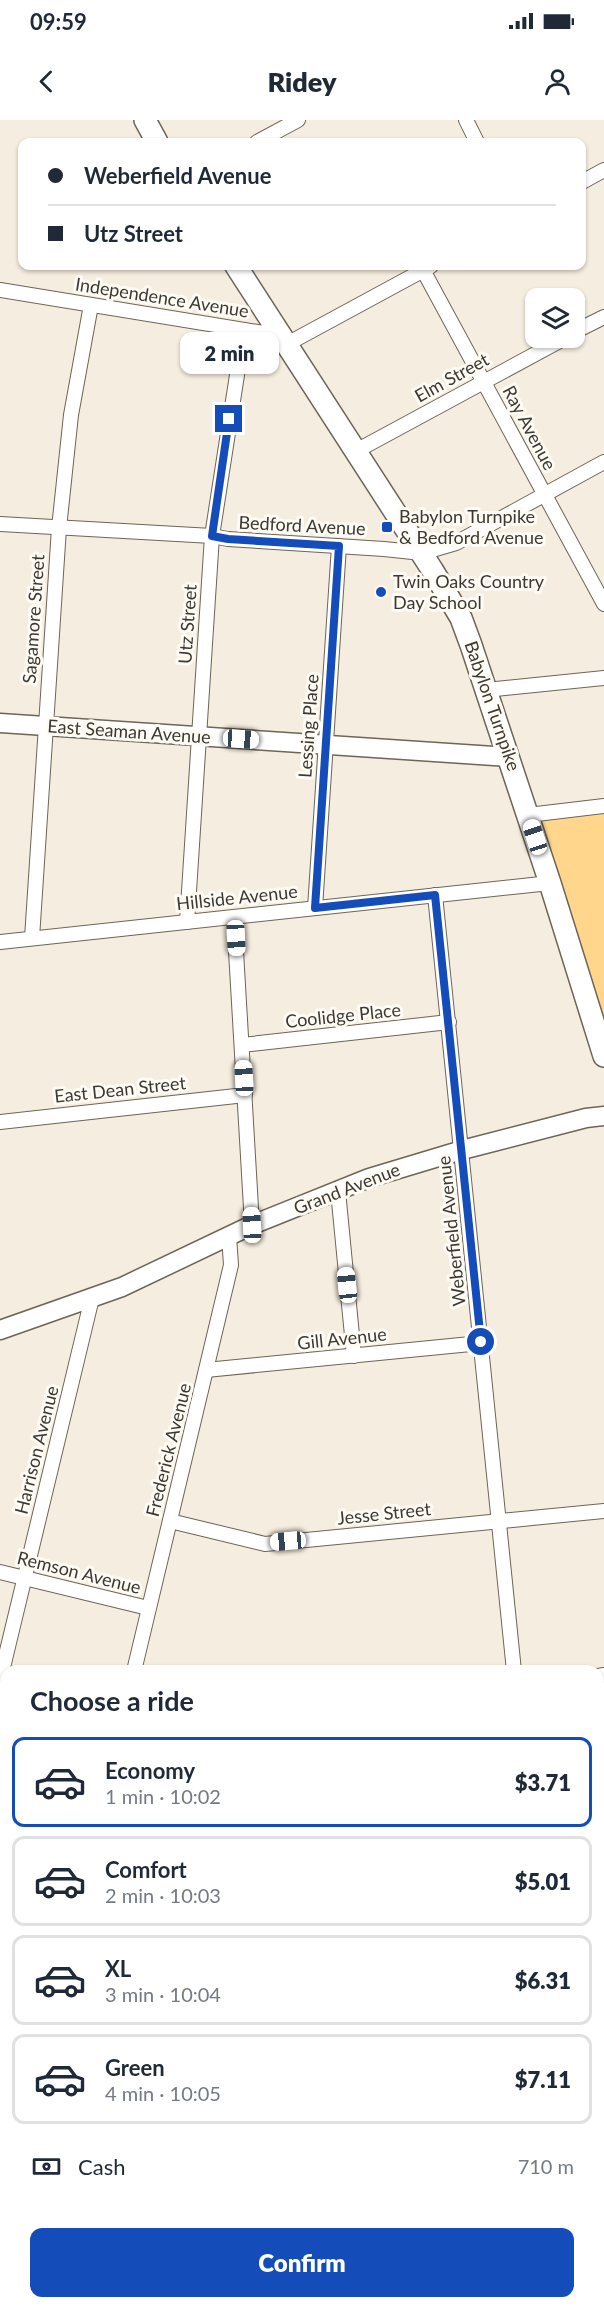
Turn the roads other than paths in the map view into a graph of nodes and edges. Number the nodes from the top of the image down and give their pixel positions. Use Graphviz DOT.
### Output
graph roads {
  1 [pos="145,120"];
  2 [pos="298,120"];
  3 [pos="466,120"];
  4 [pos="156,138"];
  5 [pos="264,138"];
  6 [pos="475,138"];
  7 [pos="604,170"];
  8 [pos="586,180"];
  9 [pos="239,270"];
  10 [pos="423,270"];
  11 [pos="428,270"];
  12 [pos="0,290"];
  13 [pos="91,305"];
  14 [pos="604,316"];
  15 [pos="585,326"];
  16 [pos="244,330"];
  17 [pos="285,340"];
  18 [pos="546,348"];
  19 [pos="483,382"];
  20 [pos="356,451"];
  21 [pos="604,462"];
  22 [pos="545,495"];
  23 [pos="0,524"];
  24 [pos="59,528"];
  25 [pos="212,536"];
  26 [pos="339,546"];
  27 [pos="422,554"];
  28 [pos="604,604"];
  29 [pos="604,678"];
  30 [pos="486,690"];
  31 [pos="0,723"];
  32 [pos="45,726"];
  33 [pos="199,736"];
  34 [pos="326,745"];
  35 [pos="509,757"];
  36 [pos="604,806"];
  37 [pos="528,815"];
  38 [pos="550,883"];
  39 [pos="435,895"];
  40 [pos="315,908"];
  41 [pos="234,917"];
  42 [pos="186,922"];
  43 [pos="32,938"];
  44 [pos="0,942"];
  45 [pos="449,1022"];
  46 [pos="242,1045"];
  47 [pos="604,1056"];
  48 [pos="245,1095"];
  49 [pos="604,1116"];
  50 [pos="0,1122"];
  51 [pos="462,1150"];
  52 [pos="338,1191"];
  53 [pos="252,1225"];
  54 [pos="229,1236"];
  55 [pos="92,1298"];
  56 [pos="0,1330"];
  57 [pos="481,1342"];
  58 [pos="354,1356"];
  59 [pos="206,1370"];
  60 [pos="604,1511"];
  61 [pos="170,1521"];
  62 [pos="499,1521"];
  63 [pos="0,1572"];
  64 [pos="25,1578"];
  65 [pos="148,1608"];
  66 [pos="4,1665"];
  67 [pos="136,1665"];
  68 [pos="513,1665"];
  1 -- 4 [label="main road"];
  2 -- 5 [label="street"];
  3 -- 6 [label="street"];
  7 -- 8 [label="street"];
  9 -- 17 [label="main road, Babylon Turnpike"];
  10 -- 17 [label="street"];
  11 -- 19 [label="street, Ray Avenue"];
  12 -- 13 [label="street, Independence Avenue"];
  13 -- 16 [label="street, Independence Avenue"];
  13 -- 24 [label="street, Sagamore Street"];
  14 -- 15 [label="street"];
  16 -- 17 [label="street, Independence Avenue"];
  16 -- 25 [label="street, Utz Street"];
  17 -- 20 [label="main road, Babylon Turnpike"];
  18 -- 19 [label="street, Elm Street"];
  19 -- 20 [label="street, Elm Street"];
  19 -- 22 [label="street, Ray Avenue"];
  20 -- 27 [label="main road, Babylon Turnpike"];
  21 -- 22 [label="street"];
  22 -- 27 [label="street"];
  22 -- 28 [label="street, Ray Avenue"];
  23 -- 24 [label="street, Bedford Avenue"];
  24 -- 25 [label="street, Bedford Avenue"];
  24 -- 32 [label="street, Sagamore Street"];
  25 -- 26 [label="street, Bedford Avenue"];
  25 -- 33 [label="street, Utz Street"];
  26 -- 27 [label="street, Bedford Avenue"];
  26 -- 34 [label="street, Lessing Place"];
  27 -- 30 [label="main road, Babylon Turnpike"];
  29 -- 30 [label="street"];
  30 -- 35 [label="main road, Babylon Turnpike"];
  31 -- 32 [label="street, East Seaman Avenue"];
  32 -- 33 [label="street, East Seaman Avenue"];
  32 -- 43 [label="street, Sagamore Street"];
  33 -- 34 [label="street, East Seaman Avenue"];
  33 -- 42 [label="street, Utz Street"];
  34 -- 35 [label="street, East Seaman Avenue"];
  34 -- 40 [label="street, Lessing Place"];
  35 -- 37 [label="main road, Babylon Turnpike"];
  36 -- 37 [label="street"];
  37 -- 38 [label="main road, Babylon Turnpike"];
  38 -- 39 [label="street, Hillside Avenue"];
  38 -- 47 [label="main road, Babylon Turnpike"];
  39 -- 40 [label="street, Hillside Avenue"];
  39 -- 45 [label="street, Weberfield Avenue"];
  40 -- 41 [label="street, Hillside Avenue"];
  41 -- 42 [label="street, Hillside Avenue"];
  41 -- 46 [label="street"];
  42 -- 43 [label="street, Hillside Avenue"];
  43 -- 44 [label="street, Hillside Avenue"];
  45 -- 46 [label="street, Coolidge Place"];
  45 -- 51 [label="street, Weberfield Avenue"];
  46 -- 48 [label="street"];
  48 -- 50 [label="street, East Dean Street"];
  48 -- 53 [label="street"];
  49 -- 51 [label="street, Grand Avenue"];
  51 -- 52 [label="street, Grand Avenue"];
  51 -- 57 [label="street, Weberfield Avenue"];
  52 -- 53 [label="street, Grand Avenue"];
  52 -- 58 [label="street"];
  53 -- 54 [label="street, Grand Avenue"];
  54 -- 55 [label="street, Grand Avenue"];
  54 -- 59 [label="street, Frederick Avenue"];
  55 -- 56 [label="street, Grand Avenue"];
  55 -- 64 [label="street, Harrison Avenue"];
  57 -- 58 [label="street, Gill Avenue"];
  57 -- 62 [label="street, Weberfield Avenue"];
  58 -- 59 [label="street, Gill Avenue"];
  59 -- 61 [label="street, Frederick Avenue"];
  60 -- 62 [label="street, Jesse Street"];
  61 -- 62 [label="street, Jesse Street"];
  61 -- 65 [label="street, Frederick Avenue"];
  62 -- 68 [label="street, Weberfield Avenue"];
  63 -- 64 [label="street, Remson Avenue"];
  64 -- 65 [label="street, Remson Avenue"];
  64 -- 66 [label="street, Harrison Avenue"];
  65 -- 67 [label="street, Frederick Avenue"];
}
